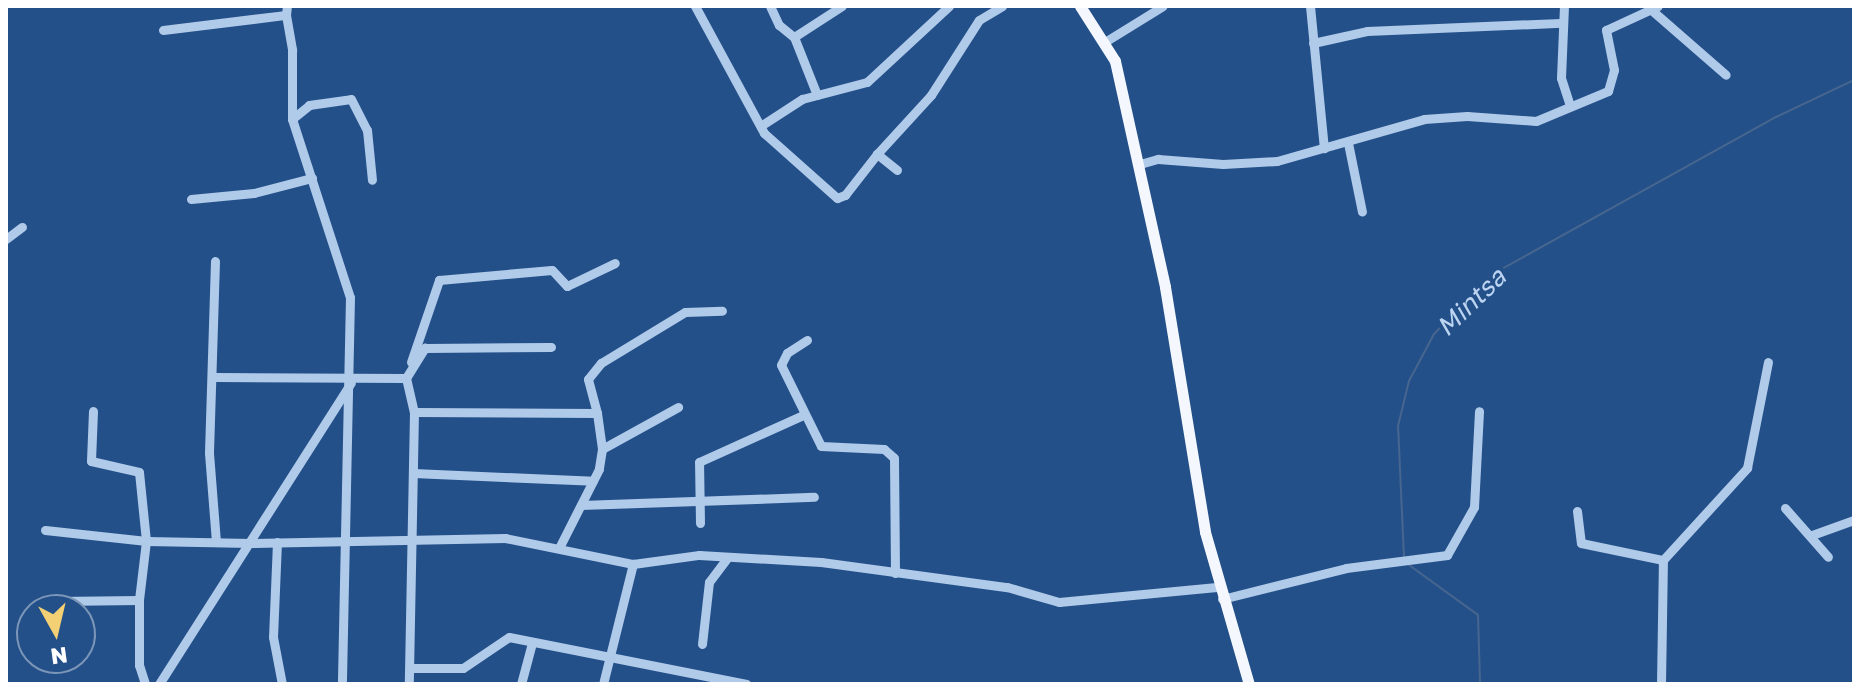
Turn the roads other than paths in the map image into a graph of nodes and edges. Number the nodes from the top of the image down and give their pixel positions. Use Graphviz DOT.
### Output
graph roads {
  1 [pos="695,6"];
  2 [pos="770,6"];
  3 [pos="842,6"];
  4 [pos="949,6"];
  5 [pos="1002,6"];
  6 [pos="1080,6"];
  7 [pos="1163,6"];
  8 [pos="1310,6"];
  9 [pos="1564,6"];
  10 [pos="1651,7"];
  11 [pos="287,10"];
  12 [pos="1561,23"];
  13 [pos="163,30"];
  14 [pos="794,37"];
  15 [pos="1103,43"];
  16 [pos="1313,43"];
  17 [pos="1726,75"];
  18 [pos="817,95"];
  19 [pos="1570,106"];
  20 [pos="292,119"];
  21 [pos="762,125"];
  22 [pos="1348,143"];
  23 [pos="1324,148"];
  24 [pos="877,154"];
  25 [pos="1140,164"];
  26 [pos="897,170"];
  27 [pos="312,178"];
  28 [pos="372,180"];
  29 [pos="191,199"];
  30 [pos="1362,212"];
  31 [pos="22,227"];
  32 [pos="6,239"];
  33 [pos="215,261"];
  34 [pos="615,263"];
  35 [pos="722,311"];
  36 [pos="807,340"];
  37 [pos="551,347"];
  38 [pos="411,362"];
  39 [pos="1768,362"];
  40 [pos="215,377"];
  41 [pos="406,378"];
  42 [pos="352,380"];
  43 [pos="678,407"];
  44 [pos="93,411"];
  45 [pos="1479,411"];
  46 [pos="414,412"];
  47 [pos="597,413"];
  48 [pos="803,415"];
  49 [pos="602,449"];
  50 [pos="413,473"];
  51 [pos="593,481"];
  52 [pos="814,497"];
  53 [pos="697,499"];
  54 [pos="581,505"];
  55 [pos="1785,508"];
  56 [pos="1577,511"];
  57 [pos="1854,520"];
  58 [pos="700,523"];
  59 [pos="45,530"];
  60 [pos="1812,535"];
  61 [pos="146,541"];
  62 [pos="216,541"];
  63 [pos="277,542"];
  64 [pos="344,542"];
  65 [pos="251,543"];
  66 [pos="410,543"];
  67 [pos="560,546"];
  68 [pos="728,557"];
  69 [pos="1828,557"];
  70 [pos="1663,560"];
  71 [pos="633,564"];
  72 [pos="895,573"];
  73 [pos="1220,593"];
  74 [pos="139,600"];
  75 [pos="96,601"];
  76 [pos="532,643"];
  77 [pos="702,644"];
  78 [pos="607,659"];
  79 [pos="411,668"];
  80 [pos="145,684"];
  81 [pos="159,684"];
  82 [pos="282,684"];
  83 [pos="342,684"];
  84 [pos="409,684"];
  85 [pos="521,684"];
  86 [pos="603,684"];
  87 [pos="746,684"];
  88 [pos="1249,684"];
  89 [pos="1661,684"];
  1 -- 21 [label="street"];
  2 -- 14 [label="street"];
  3 -- 14 [label="street"];
  4 -- 18 [label="street"];
  5 -- 24 [label="street"];
  6 -- 15 [label="main road"];
  7 -- 15 [label="street"];
  8 -- 16 [label="street"];
  9 -- 12 [label="street"];
  10 -- 17 [label="street"];
  10 -- 19 [label="street"];
  11 -- 13 [label="street"];
  11 -- 20 [label="street"];
  12 -- 16 [label="street"];
  12 -- 19 [label="street"];
  14 -- 18 [label="street"];
  15 -- 25 [label="main road"];
  16 -- 23 [label="street"];
  18 -- 21 [label="street"];
  19 -- 22 [label="street"];
  20 -- 27 [label="street"];
  20 -- 28 [label="street"];
  21 -- 24 [label="street"];
  22 -- 23 [label="street"];
  22 -- 30 [label="street"];
  23 -- 25 [label="street"];
  24 -- 26 [label="street"];
  25 -- 73 [label="main road"];
  27 -- 29 [label="street"];
  27 -- 42 [label="street"];
  31 -- 32 [label="street"];
  33 -- 40 [label="street"];
  34 -- 38 [label="street"];
  35 -- 47 [label="street"];
  36 -- 48 [label="street"];
  37 -- 38 [label="street"];
  38 -- 41 [label="street"];
  39 -- 70 [label="street"];
  40 -- 42 [label="street"];
  40 -- 62 [label="street"];
  41 -- 42 [label="street"];
  41 -- 46 [label="street"];
  42 -- 64 [label="street"];
  42 -- 65 [label="street"];
  43 -- 49 [label="street"];
  44 -- 61 [label="street"];
  45 -- 73 [label="street"];
  46 -- 47 [label="street"];
  46 -- 50 [label="street"];
  47 -- 49 [label="street"];
  48 -- 53 [label="street"];
  48 -- 72 [label="street"];
  49 -- 51 [label="street"];
  50 -- 51 [label="street"];
  50 -- 66 [label="street"];
  51 -- 54 [label="street"];
  52 -- 53 [label="street"];
  53 -- 54 [label="street"];
  53 -- 58 [label="street"];
  54 -- 67 [label="street"];
  55 -- 60 [label="street"];
  56 -- 70 [label="street"];
  57 -- 60 [label="street"];
  59 -- 61 [label="street"];
  60 -- 69 [label="street"];
  61 -- 62 [label="street"];
  61 -- 74 [label="street"];
  62 -- 65 [label="street"];
  63 -- 64 [label="street"];
  63 -- 65 [label="street"];
  63 -- 82 [label="street"];
  64 -- 66 [label="street"];
  64 -- 83 [label="street"];
  65 -- 81 [label="street"];
  66 -- 67 [label="street"];
  66 -- 79 [label="street"];
  67 -- 71 [label="street"];
  68 -- 71 [label="street"];
  68 -- 72 [label="street"];
  68 -- 77 [label="street"];
  70 -- 89 [label="street"];
  71 -- 78 [label="street"];
  72 -- 73 [label="street"];
  73 -- 88 [label="main road"];
  74 -- 75 [label="street"];
  74 -- 80 [label="street"];
  76 -- 78 [label="street"];
  76 -- 79 [label="street"];
  76 -- 85 [label="street"];
  78 -- 86 [label="street"];
  78 -- 87 [label="street"];
  79 -- 84 [label="street"];
}
